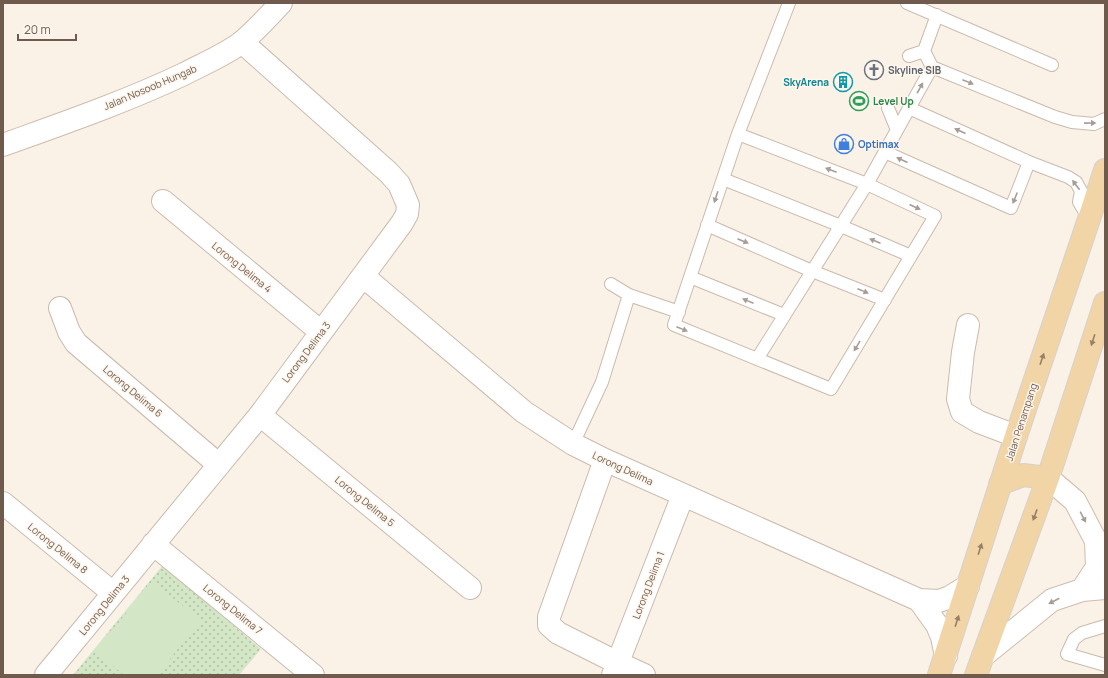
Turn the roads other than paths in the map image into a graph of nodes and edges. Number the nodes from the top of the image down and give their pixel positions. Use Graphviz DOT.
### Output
graph roads {
  1 [pos="281,3"];
  2 [pos="789,3"];
  3 [pos="907,3"];
  4 [pos="937,15"];
  5 [pos="242,42"];
  6 [pos="924,52"];
  7 [pos="909,56"];
  8 [pos="1052,65"];
  9 [pos="932,67"];
  10 [pos="888,108"];
  11 [pos="909,108"];
  12 [pos="1105,119"];
  13 [pos="897,130"];
  14 [pos="738,134"];
  15 [pos="3,144"];
  16 [pos="885,152"];
  17 [pos="1029,162"];
  18 [pos="1105,170"];
  19 [pos="722,179"];
  20 [pos="867,184"];
  21 [pos="163,201"];
  22 [pos="1089,219"];
  23 [pos="707,225"];
  24 [pos="841,226"];
  25 [pos="911,256"];
  26 [pos="812,271"];
  27 [pos="363,276"];
  28 [pos="690,277"];
  29 [pos="611,284"];
  30 [pos="629,295"];
  31 [pos="885,300"];
  32 [pos="1105,303"];
  33 [pos="60,308"];
  34 [pos="679,312"];
  35 [pos="784,315"];
  36 [pos="968,325"];
  37 [pos="321,332"];
  38 [pos="757,359"];
  39 [pos="260,415"];
  40 [pos="1016,436"];
  41 [pos="574,444"];
  42 [pos="605,460"];
  43 [pos="219,464"];
  44 [pos="1048,478"];
  45 [pos="1000,484"];
  46 [pos="683,495"];
  47 [pos="3,503"];
  48 [pos="153,544"];
  49 [pos="1101,544"];
  50 [pos="968,586"];
  51 [pos="470,588"];
  52 [pos="1105,588"];
  53 [pos="1082,590"];
  54 [pos="113,593"];
  55 [pos="919,600"];
  56 [pos="1105,626"];
  57 [pos="979,665"];
  58 [pos="1105,665"];
  59 [pos="942,666"];
  60 [pos="1105,668"];
  61 [pos="616,669"];
  62 [pos="46,675"];
  63 [pos="313,675"];
  64 [pos="644,675"];
  65 [pos="1103,675"];
  1 -- 5 [label="street, Jalan Nosoob Hungab"];
  2 -- 14 [label="lane"];
  3 -- 4 [label="lane"];
  4 -- 6 [label="lane"];
  4 -- 8 [label="lane"];
  5 -- 15 [label="street, Jalan Nosoob Hungab"];
  5 -- 27 [label="street, Lorong Delima 3"];
  6 -- 7 [label="lane"];
  6 -- 9 [label="lane"];
  11 -- 9 [label="lane, one-way"];
  9 -- 12 [label="lane, one-way"];
  10 -- 13 [label="lane"];
  11 -- 13 [label="lane"];
  17 -- 11 [label="lane, one-way"];
  13 -- 16 [label="lane"];
  14 -- 19 [label="lane"];
  20 -- 14 [label="lane, one-way"];
  17 -- 16 [label="lane, one-way"];
  16 -- 20 [label="lane"];
  22 -- 17 [label="lane, one-way"];
  18 -- 22 [label="main road, Jalan Penampang"];
  19 -- 23 [label="lane, one-way"];
  19 -- 24 [label="lane"];
  20 -- 24 [label="lane"];
  20 -- 25 [label="lane, one-way"];
  21 -- 37 [label="street, Lorong Delima 4"];
  40 -- 22 [label="main road, Jalan Penampang, one-way"];
  23 -- 26 [label="lane, one-way"];
  23 -- 28 [label="lane"];
  25 -- 24 [label="lane, one-way"];
  24 -- 26 [label="lane"];
  25 -- 31 [label="lane"];
  26 -- 31 [label="lane, one-way"];
  26 -- 35 [label="lane"];
  27 -- 37 [label="street, Lorong Delima 3"];
  27 -- 41 [label="street, Lorong Delima"];
  28 -- 34 [label="lane"];
  35 -- 28 [label="lane, one-way"];
  29 -- 30 [label="lane"];
  30 -- 34 [label="lane"];
  30 -- 41 [label="lane"];
  31 -- 38 [label="lane, one-way"];
  32 -- 44 [label="main road, one-way"];
  33 -- 43 [label="street, Lorong Delima 6"];
  34 -- 38 [label="lane, one-way"];
  35 -- 38 [label="lane"];
  36 -- 40 [label="street"];
  37 -- 39 [label="street, Lorong Delima 3"];
  39 -- 43 [label="street, Lorong Delima 3"];
  39 -- 51 [label="street, Lorong Delima 5"];
  40 -- 45 [label="main road, Jalan Penampang"];
  41 -- 42 [label="street, Lorong Delima"];
  42 -- 46 [label="street, Lorong Delima"];
  42 -- 61 [label="street"];
  43 -- 48 [label="street, Lorong Delima 3"];
  44 -- 45 [label="main road"];
  44 -- 49 [label="street, one-way"];
  44 -- 57 [label="main road, one-way"];
  50 -- 45 [label="main road, Jalan Penampang, one-way"];
  46 -- 55 [label="street, Lorong Delima"];
  46 -- 61 [label="street, Lorong Delima 1"];
  47 -- 54 [label="street, Lorong Delima 8"];
  48 -- 54 [label="street, Lorong Delima 3"];
  48 -- 63 [label="street, Lorong Delima 7"];
  49 -- 53 [label="street"];
  50 -- 55 [label="street, Lorong Delima"];
  59 -- 50 [label="main road, Jalan Penampang, one-way"];
  52 -- 53 [label="street"];
  53 -- 57 [label="street, one-way"];
  54 -- 62 [label="street, Lorong Delima 3"];
  55 -- 59 [label="street, Lorong Delima"];
  56 -- 58 [label="lane"];
  60 -- 65 [label="lane"];
  61 -- 64 [label="street"];
}
